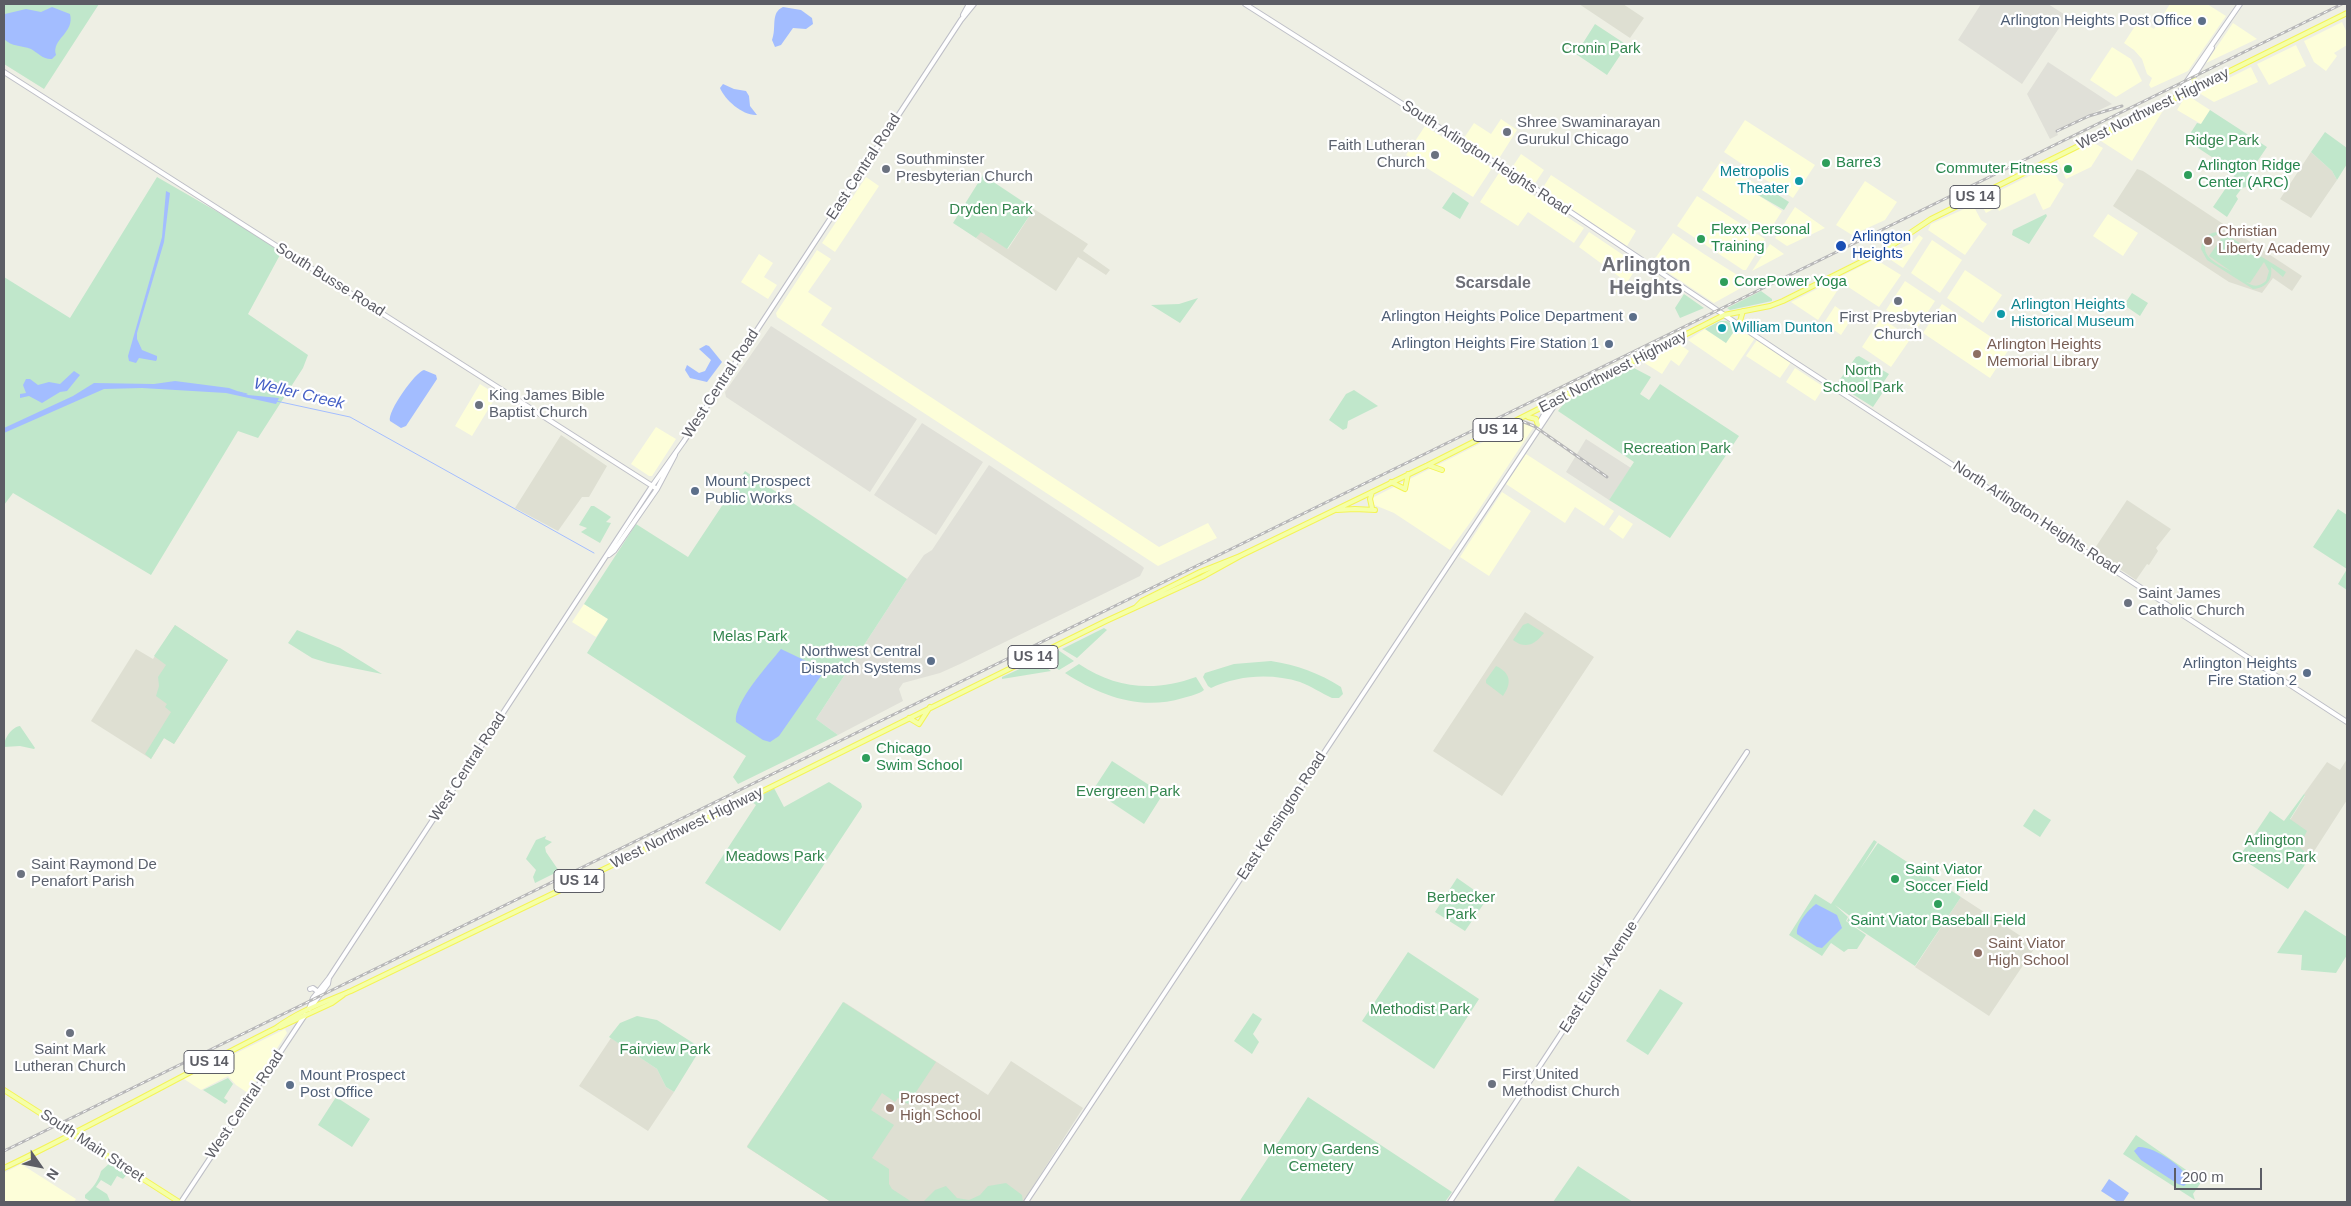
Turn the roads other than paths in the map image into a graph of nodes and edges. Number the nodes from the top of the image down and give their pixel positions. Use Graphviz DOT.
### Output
graph roads {
  1 [pos="969,4"];
  2 [pos="974,4"];
  3 [pos="1245,4"];
  4 [pos="2240,4"];
  5 [pos="2347,13"];
  6 [pos="961,20"];
  7 [pos="2216,41"];
  8 [pos="4,72"];
  9 [pos="2193,78"];
  10 [pos="2203,85"];
  11 [pos="2182,95"];
  12 [pos="2174,99"];
  13 [pos="1828,278"];
  14 [pos="1743,311"];
  15 [pos="766,315"];
  16 [pos="1724,315"];
  17 [pos="1742,327"];
  18 [pos="1558,400"];
  19 [pos="1526,417"];
  20 [pos="1538,427"];
  21 [pos="676,453"];
  22 [pos="1428,465"];
  23 [pos="1442,470"];
  24 [pos="1408,474"];
  25 [pos="1391,482"];
  26 [pos="652,486"];
  27 [pos="657,489"];
  28 [pos="1372,492"];
  29 [pos="1333,511"];
  30 [pos="608,555"];
  31 [pos="930,707"];
  32 [pos="909,718"];
  33 [pos="2347,722"];
  34 [pos="1748,752"];
  35 [pos="810,768"];
  36 [pos="329,978"];
  37 [pos="310,989"];
  38 [pos="318,991"];
  39 [pos="347,993"];
  40 [pos="320,997"];
  41 [pos="323,1002"];
  42 [pos="309,1009"];
  43 [pos="304,1017"];
  44 [pos="276,1028"];
  45 [pos="4,1090"];
  46 [pos="72,1134"];
  47 [pos="4,1168"];
  48 [pos="180,1202"];
  49 [pos="1026,1202"];
  50 [pos="1450,1202"];
  1 -- 6 [label="main road, East Central Road"];
  2 -- 6 [label="main road, East Central Road"];
  3 -- 16 [label="main road, South Arlington Heights Road"];
  4 -- 7 [label="main road"];
  5 -- 10 [label="main road, West Northwest Highway / US 14"];
  6 -- 15 [label="main road, East Central Road"];
  7 -- 9 [label="main road"];
  7 -- 12 [label="main road"];
  8 -- 26 [label="main road, South Busse Road"];
  9 -- 10 [label="main road"];
  9 -- 11 [label="main road"];
  10 -- 11 [label="main road, West Northwest Highway / US 14"];
  11 -- 12 [label="main road, West Northwest Highway / US 14"];
  12 -- 13 [label="main road, West Northwest Highway / US 14"];
  13 -- 14 [label="main road, East Northwest Highway / US 14"];
  14 -- 16 [label="main road, East Northwest Highway / US 14"];
  14 -- 17 [label="main road"];
  15 -- 21 [label="main road, West Central Road"];
  16 -- 17 [label="main road, North Arlington Heights Road"];
  16 -- 18 [label="main road, East Northwest Highway / US 14"];
  17 -- 33 [label="main road, North Arlington Heights Road"];
  18 -- 19 [label="main road, East Northwest Highway / US 14"];
  18 -- 20 [label="main road, East Kensington Road"];
  19 -- 20 [label="main road"];
  19 -- 22 [label="main road, East Northwest Highway / US 14"];
  20 -- 49 [label="main road, East Kensington Road"];
  21 -- 26 [label="main road, West Central Road"];
  21 -- 27 [label="main road, West Central Road"];
  22 -- 23 [label="main road"];
  22 -- 24 [label="main road, East Northwest Highway / US 14"];
  24 -- 25 [label="main road, East Northwest Highway / US 14"];
  24 -- 25 [label="main road"];
  25 -- 28 [label="main road, East Northwest Highway / US 14"];
  26 -- 27 [label="main road, South Busse Road"];
  26 -- 30 [label="main road, West Central Road"];
  27 -- 30 [label="main road, West Central Road"];
  28 -- 29 [label="main road, East Northwest Highway / US 14"];
  28 -- 29 [label="main road"];
  29 -- 31 [label="main road, East Northwest Highway / US 14"];
  30 -- 36 [label="main road, West Central Road"];
  31 -- 32 [label="main road, East Northwest Highway / US 14"];
  31 -- 32 [label="main road"];
  32 -- 35 [label="main road, East Northwest Highway / US 14"];
  34 -- 50 [label="main road, East Euclid Avenue"];
  35 -- 39 [label="main road, West Northwest Highway / US 14"];
  36 -- 38 [label="main road, West Central Road"];
  36 -- 40 [label="main road, West Central Road"];
  37 -- 38 [label="main road"];
  38 -- 42 [label="main road, West Central Road"];
  39 -- 41 [label="main road, West Northwest Highway / US 14"];
  39 -- 43 [label="main road, West Northwest Highway / US 14"];
  40 -- 41 [label="main road"];
  40 -- 42 [label="main road, West Central Road"];
  41 -- 42 [label="main road, West Northwest Highway / US 14"];
  42 -- 43 [label="main road, West Central Road"];
  42 -- 44 [label="main road, West Northwest Highway / US 14"];
  43 -- 44 [label="main road, West Northwest Highway / US 14"];
  43 -- 48 [label="main road, West Central Road"];
  44 -- 46 [label="main road, West Northwest Highway / US 14"];
  45 -- 46 [label="main road, South Main Street"];
  46 -- 47 [label="main road, US 14"];
  46 -- 48 [label="main road, South Main Street"];
}
